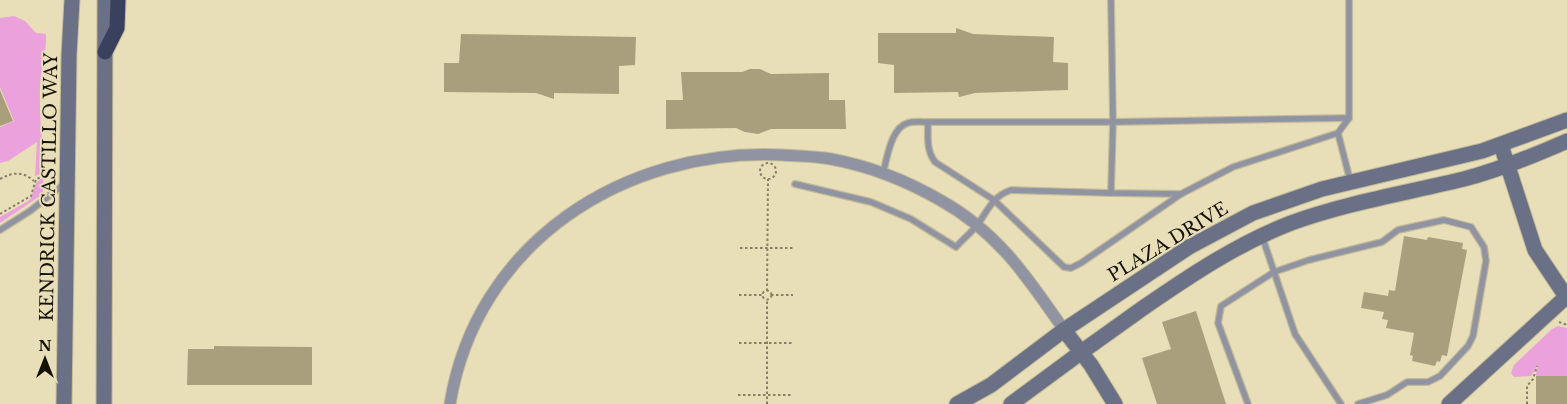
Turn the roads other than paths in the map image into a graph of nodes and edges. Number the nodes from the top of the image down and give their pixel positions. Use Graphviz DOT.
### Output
graph roads {
  1 [pos="72,0"];
  2 [pos="105,0"];
  3 [pos="118,0"];
  4 [pos="1111,0"];
  5 [pos="1349,0"];
  6 [pos="104,52"];
  7 [pos="1349,118"];
  8 [pos="1567,120"];
  9 [pos="928,122"];
  10 [pos="1113,122"];
  11 [pos="1338,132"];
  12 [pos="1567,141"];
  13 [pos="1501,145"];
  14 [pos="1508,165"];
  15 [pos="883,173"];
  16 [pos="67,181"];
  17 [pos="1350,182"];
  18 [pos="795,184"];
  19 [pos="1110,193"];
  20 [pos="1181,194"];
  21 [pos="994,200"];
  22 [pos="977,224"];
  23 [pos="0,230"];
  24 [pos="1262,236"];
  25 [pos="1274,272"];
  26 [pos="1566,298"];
  27 [pos="1064,330"];
  28 [pos="1081,351"];
  29 [pos="64,404"];
  30 [pos="104,404"];
  31 [pos="450,404"];
  32 [pos="957,404"];
  33 [pos="1012,404"];
  34 [pos="1115,404"];
  35 [pos="1248,404"];
  36 [pos="1341,404"];
  37 [pos="1358,404"];
  38 [pos="1449,404"];
  1 -- 16 [label="street, KENDRICK CASTILLO WAY"];
  2 -- 6 [label="street"];
  3 -- 6 [label="highway"];
  4 -- 10 [label="lane"];
  5 -- 7 [label="lane"];
  6 -- 30 [label="street"];
  7 -- 10 [label="lane"];
  7 -- 11 [label="lane"];
  8 -- 13 [label="street, PLAZA DRIVE"];
  9 -- 10 [label="lane"];
  9 -- 15 [label="lane"];
  9 -- 21 [label="lane"];
  10 -- 19 [label="lane"];
  11 -- 17 [label="lane"];
  11 -- 20 [label="lane"];
  12 -- 14 [label="street"];
  13 -- 14 [label="street"];
  13 -- 17 [label="street, PLAZA DRIVE"];
  14 -- 24 [label="street"];
  14 -- 26 [label="street"];
  15 -- 22 [label="street"];
  15 -- 31 [label="street"];
  16 -- 23 [label="lane"];
  16 -- 29 [label="street, KENDRICK CASTILLO WAY"];
  17 -- 27 [label="street, PLAZA DRIVE"];
  18 -- 22 [label="lane"];
  19 -- 20 [label="lane"];
  19 -- 21 [label="lane"];
  20 -- 21 [label="lane"];
  21 -- 22 [label="lane"];
  22 -- 27 [label="street"];
  24 -- 25 [label="lane"];
  24 -- 28 [label="street"];
  25 -- 35 [label="lane"];
  25 -- 36 [label="lane"];
  25 -- 37 [label="lane"];
  26 -- 38 [label="street"];
  27 -- 28 [label="street"];
  27 -- 32 [label="street, PLAZA DRIVE"];
  28 -- 33 [label="street"];
  28 -- 34 [label="street"];
}
